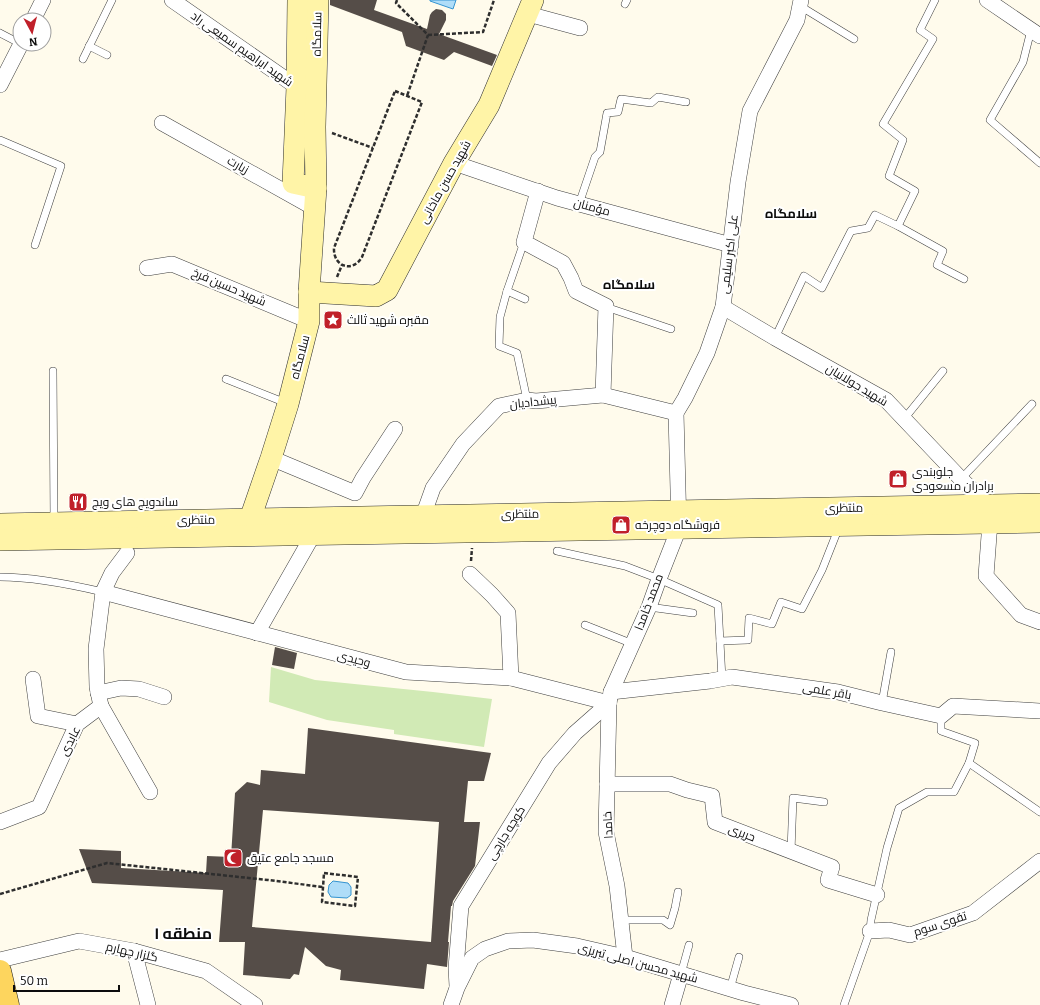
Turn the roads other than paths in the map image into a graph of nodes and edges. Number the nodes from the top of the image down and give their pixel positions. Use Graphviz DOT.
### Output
graph roads {
  1 [pos="43,0"];
  2 [pos="112,0"];
  3 [pos="172,0"];
  4 [pos="298,0"];
  5 [pos="318,0"];
  6 [pos="935,0"];
  7 [pos="987,0"];
  8 [pos="801,3"];
  9 [pos="531,7"];
  10 [pos="37,12"];
  11 [pos="580,28"];
  12 [pos="0,33"];
  13 [pos="1036,33"];
  14 [pos="12,39"];
  15 [pos="854,39"];
  16 [pos="89,46"];
  17 [pos="17,52"];
  18 [pos="107,55"];
  19 [pos="83,59"];
  20 [pos="0,85"];
  21 [pos="306,88"];
  22 [pos="686,102"];
  23 [pos="162,123"];
  24 [pos="0,140"];
  25 [pos="454,163"];
  26 [pos="1040,163"];
  27 [pos="538,191"];
  28 [pos="315,198"];
  29 [pos="579,204"];
  30 [pos="898,226"];
  31 [pos="524,242"];
  32 [pos="35,245"];
  33 [pos="731,245"];
  34 [pos="147,268"];
  35 [pos="964,279"];
  36 [pos="507,291"];
  37 [pos="309,292"];
  38 [pos="525,299"];
  39 [pos="606,306"];
  40 [pos="723,307"];
  41 [pos="309,321"];
  42 [pos="671,329"];
  43 [pos="775,338"];
  44 [pos="53,371"];
  45 [pos="943,371"];
  46 [pos="226,379"];
  47 [pos="603,394"];
  48 [pos="527,400"];
  49 [pos="288,404"];
  50 [pos="1032,404"];
  51 [pos="676,413"];
  52 [pos="904,419"];
  53 [pos="396,429"];
  54 [pos="271,458"];
  55 [pos="961,479"];
  56 [pos="1040,504"];
  57 [pos="989,514"];
  58 [pos="250,519"];
  59 [pos="679,520"];
  60 [pos="1040,522"];
  61 [pos="54,523"];
  62 [pos="0,524"];
  63 [pos="423,524"];
  64 [pos="840,525"];
  65 [pos="313,535"];
  66 [pos="0,540"];
  67 [pos="558,551"];
  68 [pos="127,553"];
  69 [pos="470,574"];
  70 [pos="0,577"];
  71 [pos="659,578"];
  72 [pos="103,592"];
  73 [pos="649,606"];
  74 [pos="693,613"];
  75 [pos="1040,622"];
  76 [pos="585,625"];
  77 [pos="257,634"];
  78 [pos="720,641"];
  79 [pos="632,644"];
  80 [pos="891,652"];
  81 [pos="512,678"];
  82 [pos="33,679"];
  83 [pos="722,679"];
  84 [pos="164,697"];
  85 [pos="610,697"];
  86 [pos="100,699"];
  87 [pos="882,703"];
  88 [pos="1040,711"];
  89 [pos="942,716"];
  90 [pos="77,724"];
  91 [pos="969,763"];
  92 [pos="607,784"];
  93 [pos="150,792"];
  94 [pos="824,802"];
  95 [pos="1040,812"];
  96 [pos="0,822"];
  97 [pos="791,851"];
  98 [pos="1040,861"];
  99 [pos="678,892"];
  100 [pos="877,895"];
  101 [pos="621,920"];
  102 [pos="870,932"];
  103 [pos="689,945"];
  104 [pos="134,951"];
  105 [pos="739,956"];
  106 [pos="625,957"];
  107 [pos="0,960"];
  108 [pos="0,971"];
  109 [pos="681,974"];
  110 [pos="457,988"];
  111 [pos="730,989"];
  112 [pos="8,1005"];
  113 [pos="148,1005"];
  114 [pos="256,1005"];
  115 [pos="451,1005"];
  116 [pos="672,1005"];
  117 [pos="791,1005"];
  118 [pos="844,1005"];
  1 -- 10 [label="street"];
  2 -- 16 [label="lane"];
  3 -- 21 [label="street, شهید ابراهیم سمیعی راد"];
  4 -- 21 [label="main road, سلامگاه"];
  5 -- 21 [label="main road, سلامگاه"];
  6 -- 30 [label="lane"];
  7 -- 13 [label="street"];
  8 -- 15 [label="lane"];
  8 -- 33 [label="street, علی اکبر سلیمی"];
  9 -- 11 [label="street"];
  9 -- 25 [label="main road, شهید حسن ماخانی"];
  12 -- 14 [label="lane"];
  13 -- 26 [label="lane"];
  16 -- 18 [label="lane"];
  16 -- 19 [label="lane"];
  17 -- 20 [label="street"];
  21 -- 28 [label="main road, سلامگاه"];
  21 -- 28 [label="main road, سلامگاه"];
  22 -- 29 [label="lane"];
  23 -- 28 [label="street, زیارت"];
  24 -- 32 [label="lane"];
  25 -- 27 [label="street, مؤمنان"];
  25 -- 37 [label="main road, شهید حسن ماخانی"];
  27 -- 29 [label="street, مؤمنان"];
  27 -- 31 [label="street"];
  28 -- 37 [label="main road, سلامگاه"];
  29 -- 33 [label="street, مؤمنان"];
  30 -- 35 [label="lane"];
  30 -- 43 [label="lane"];
  31 -- 36 [label="lane"];
  31 -- 39 [label="street"];
  33 -- 40 [label="street, علی اکبر سلیمی"];
  34 -- 41 [label="street, شهید حسین فرخ"];
  36 -- 38 [label="lane"];
  36 -- 48 [label="lane"];
  37 -- 41 [label="main road, سلامگاه"];
  39 -- 42 [label="lane"];
  39 -- 47 [label="street"];
  40 -- 43 [label="street, شهید جولانیان"];
  40 -- 51 [label="street, علی اکبر سلیمی"];
  41 -- 49 [label="main road, سلامگاه"];
  43 -- 52 [label="street, شهید جولانیان"];
  44 -- 61 [label="lane"];
  45 -- 52 [label="lane"];
  46 -- 49 [label="lane"];
  47 -- 48 [label="street, پیشدادیان"];
  47 -- 51 [label="street, پیشدادیان"];
  48 -- 63 [label="street, پیشدادیان"];
  49 -- 54 [label="main road, سلامگاه"];
  50 -- 55 [label="lane"];
  51 -- 59 [label="street"];
  52 -- 55 [label="street, شهید جولانیان"];
  53 -- 54 [label="street"];
  54 -- 58 [label="main road, سلامگاه"];
  55 -- 57 [label="street, شهید جولانیان"];
  56 -- 57 [label="main road, منتظری"];
  57 -- 59 [label="main road, منتظری"];
  57 -- 60 [label="main road, منتظری"];
  57 -- 64 [label="main road, منتظری"];
  57 -- 75 [label="street"];
  58 -- 61 [label="main road, منتظری"];
  58 -- 63 [label="main road, منتظری"];
  59 -- 63 [label="main road, منتظری"];
  59 -- 63 [label="main road, منتظری"];
  59 -- 64 [label="main road, منتظری"];
  59 -- 71 [label="street, محمد خامدا"];
  61 -- 62 [label="main road, منتظری"];
  63 -- 65 [label="main road, منتظری"];
  64 -- 78 [label="lane"];
  65 -- 66 [label="main road, منتظری"];
  65 -- 77 [label="street"];
  67 -- 71 [label="lane"];
  68 -- 72 [label="street"];
  69 -- 81 [label="street"];
  70 -- 72 [label="lane"];
  71 -- 73 [label="street, محمد خامدا"];
  71 -- 78 [label="lane"];
  72 -- 77 [label="street, وحیدی"];
  72 -- 86 [label="street"];
  73 -- 74 [label="lane"];
  73 -- 79 [label="street, محمد خامدا"];
  76 -- 79 [label="lane"];
  77 -- 81 [label="street, وحیدی"];
  78 -- 83 [label="lane"];
  79 -- 85 [label="street, محمد خامدا"];
  80 -- 87 [label="lane"];
  81 -- 85 [label="street, وحیدی"];
  82 -- 90 [label="street"];
  83 -- 85 [label="street, باقر علمی"];
  83 -- 87 [label="street, باقر علمی"];
  84 -- 86 [label="street"];
  85 -- 92 [label="street, خامدا"];
  85 -- 110 [label="street, کوچه جارچی"];
  86 -- 90 [label="street, عابدی"];
  86 -- 93 [label="street"];
  87 -- 89 [label="street, باقر علمی"];
  88 -- 89 [label="street"];
  89 -- 91 [label="lane"];
  90 -- 96 [label="street, عابدی"];
  91 -- 95 [label="lane"];
  91 -- 100 [label="lane"];
  92 -- 97 [label="street, حریری"];
  92 -- 101 [label="street, خامدا"];
  94 -- 97 [label="lane"];
  97 -- 100 [label="street, حریری"];
  98 -- 102 [label="street, تقوی سوم"];
  99 -- 101 [label="lane"];
  100 -- 102 [label="lane"];
  101 -- 106 [label="street, خامدا"];
  102 -- 118 [label="lane"];
  103 -- 109 [label="lane"];
  104 -- 107 [label="street, گلزار چهارم"];
  104 -- 113 [label="street"];
  104 -- 114 [label="street, گلزار چهارم"];
  105 -- 111 [label="lane"];
  106 -- 109 [label="street, شهید محسن اصلی تبریزی"];
  106 -- 110 [label="street, شهید محسن اصلی تبریزی"];
  108 -- 112 [label="main road"];
  109 -- 111 [label="street, شهید محسن اصلی تبریزی"];
  109 -- 116 [label="street"];
  110 -- 115 [label="street, شهید محسن اصلی تبریزی"];
  111 -- 117 [label="street, شهید محسن اصلی تبریزی"];
}
